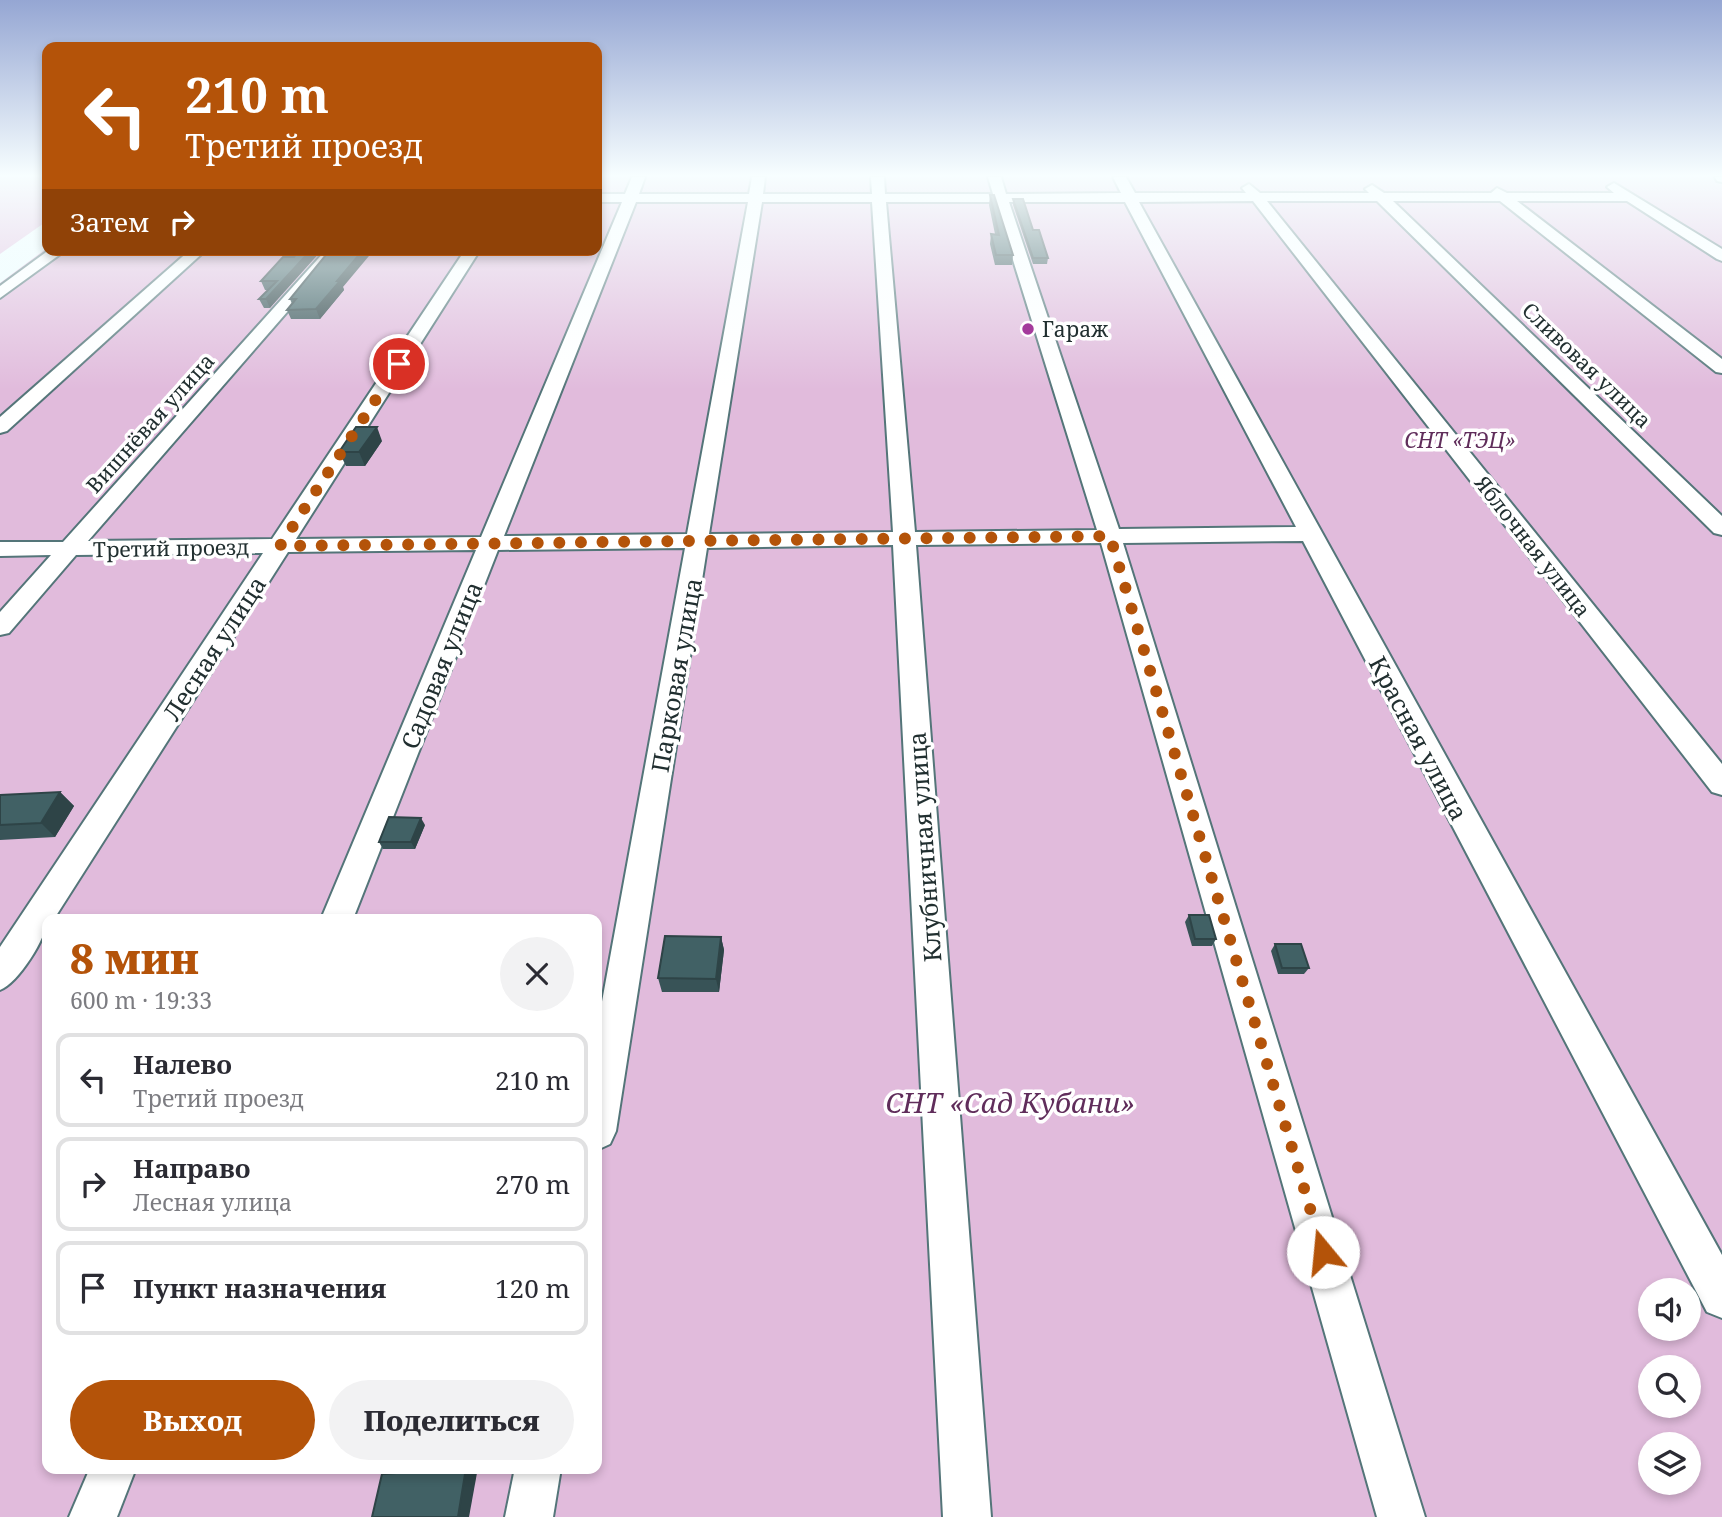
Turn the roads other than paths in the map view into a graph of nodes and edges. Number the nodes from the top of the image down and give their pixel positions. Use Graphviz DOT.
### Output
graph roads {
  1 [pos="611,248"];
  2 [pos="747,248"];
  3 [pos="882,248"];
  4 [pos="1017,248"];
  5 [pos="1156,248"];
  6 [pos="1296,248"];
  7 [pos="1433,248"];
  8 [pos="1568,248"];
  9 [pos="51,256"];
  10 [pos="191,256"];
  11 [pos="329,256"];
  12 [pos="469,256"];
  13 [pos="0,293"];
  14 [pos="1722,368"];
  15 [pos="0,428"];
  16 [pos="1722,528"];
  17 [pos="1308,534"];
  18 [pos="1110,536"];
  19 [pos="904,537"];
  20 [pos="700,540"];
  21 [pos="490,543"];
  22 [pos="280,546"];
  23 [pos="0,549"];
  24 [pos="69,549"];
  25 [pos="0,627"];
  26 [pos="1722,784"];
  27 [pos="339,914"];
  28 [pos="0,975"];
  29 [pos="602,1101"];
  30 [pos="1722,1297"];
  31 [pos="111,1474"];
  32 [pos="537,1474"];
  33 [pos="93,1517"];
  34 [pos="529,1517"];
  35 [pos="967,1517"];
  36 [pos="1401,1517"];
  1 -- 21 [label="street, Садовая улица"];
  2 -- 20 [label="street, Парковая улица"];
  3 -- 19 [label="street, Клубничная улица"];
  4 -- 18 [label="street"];
  5 -- 17 [label="street, Красная улица"];
  6 -- 26 [label="street, Яблочная улица"];
  7 -- 16 [label="street, Сливовая улица"];
  8 -- 14 [label="street"];
  9 -- 13 [label="street"];
  10 -- 15 [label="street"];
  11 -- 24 [label="street, Вишнёвая улица"];
  12 -- 22 [label="street, Лесная улица"];
  17 -- 18 [label="street, Третий проезд"];
  17 -- 30 [label="street, Красная улица"];
  18 -- 19 [label="street, Третий проезд"];
  18 -- 36 [label="street"];
  19 -- 20 [label="street, Третий проезд"];
  19 -- 35 [label="street, Клубничная улица"];
  20 -- 21 [label="street, Третий проезд"];
  20 -- 29 [label="street, Парковая улица"];
  21 -- 22 [label="street, Третий проезд"];
  21 -- 27 [label="street, Садовая улица"];
  22 -- 24 [label="street, Третий проезд"];
  22 -- 28 [label="street, Лесная улица"];
  23 -- 24 [label="street, Третий проезд"];
  24 -- 25 [label="street, Вишнёвая улица"];
  31 -- 33 [label="street"];
  32 -- 34 [label="street"];
}
